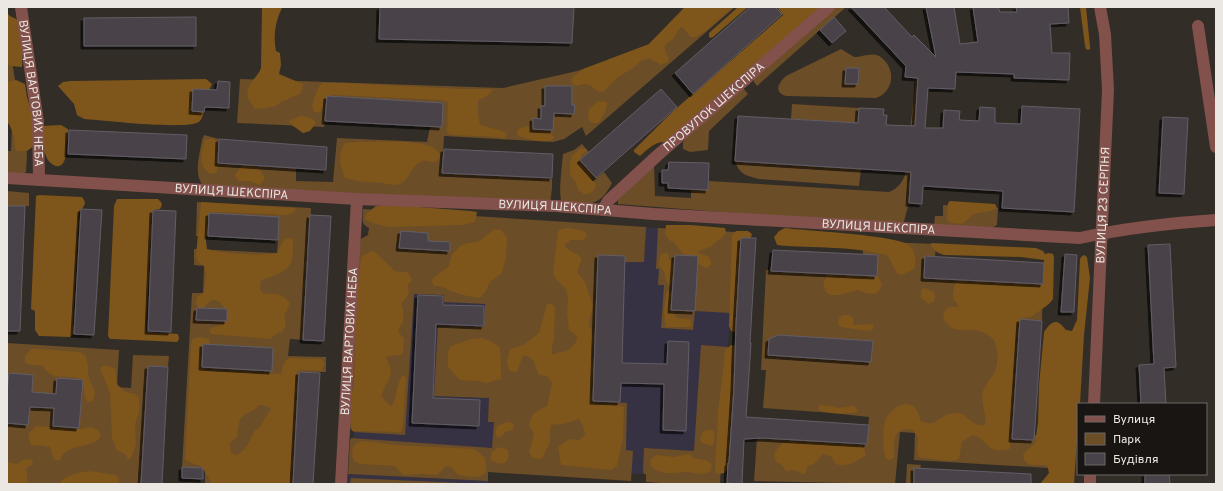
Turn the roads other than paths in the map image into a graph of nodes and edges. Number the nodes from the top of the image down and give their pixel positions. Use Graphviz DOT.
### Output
graph roads {
  1 [pos="21,7"];
  2 [pos="829,7"];
  3 [pos="1100,7"];
  4 [pos="1198,26"];
  5 [pos="1216,147"];
  6 [pos="7,178"];
  7 [pos="39,180"];
  8 [pos="357,198"];
  9 [pos="603,210"];
  10 [pos="1216,220"];
  11 [pos="1103,233"];
  12 [pos="1094,403"];
  13 [pos="341,484"];
  1 -- 7 [label="street, ВУЛИЦЯ ВАРТОВИХ НЕБА"];
  2 -- 9 [label="street, ПРОВУЛОК ШЕКСПІРА"];
  3 -- 11 [label="street, ВУЛИЦЯ 23 СЕРПНЯ"];
  4 -- 5 [label="street"];
  6 -- 7 [label="street, ВУЛИЦЯ ШЕКСПІРА"];
  7 -- 8 [label="street, ВУЛИЦЯ ШЕКСПІРА"];
  8 -- 9 [label="street, ВУЛИЦЯ ШЕКСПІРА"];
  8 -- 13 [label="street, ВУЛИЦЯ ВАРТОВИХ НЕБА"];
  9 -- 11 [label="street, ВУЛИЦЯ ШЕКСПІРА"];
  10 -- 11 [label="street, ВУЛИЦЯ ШЕКСПІРА"];
  11 -- 12 [label="street, ВУЛИЦЯ 23 СЕРПНЯ"];
}
